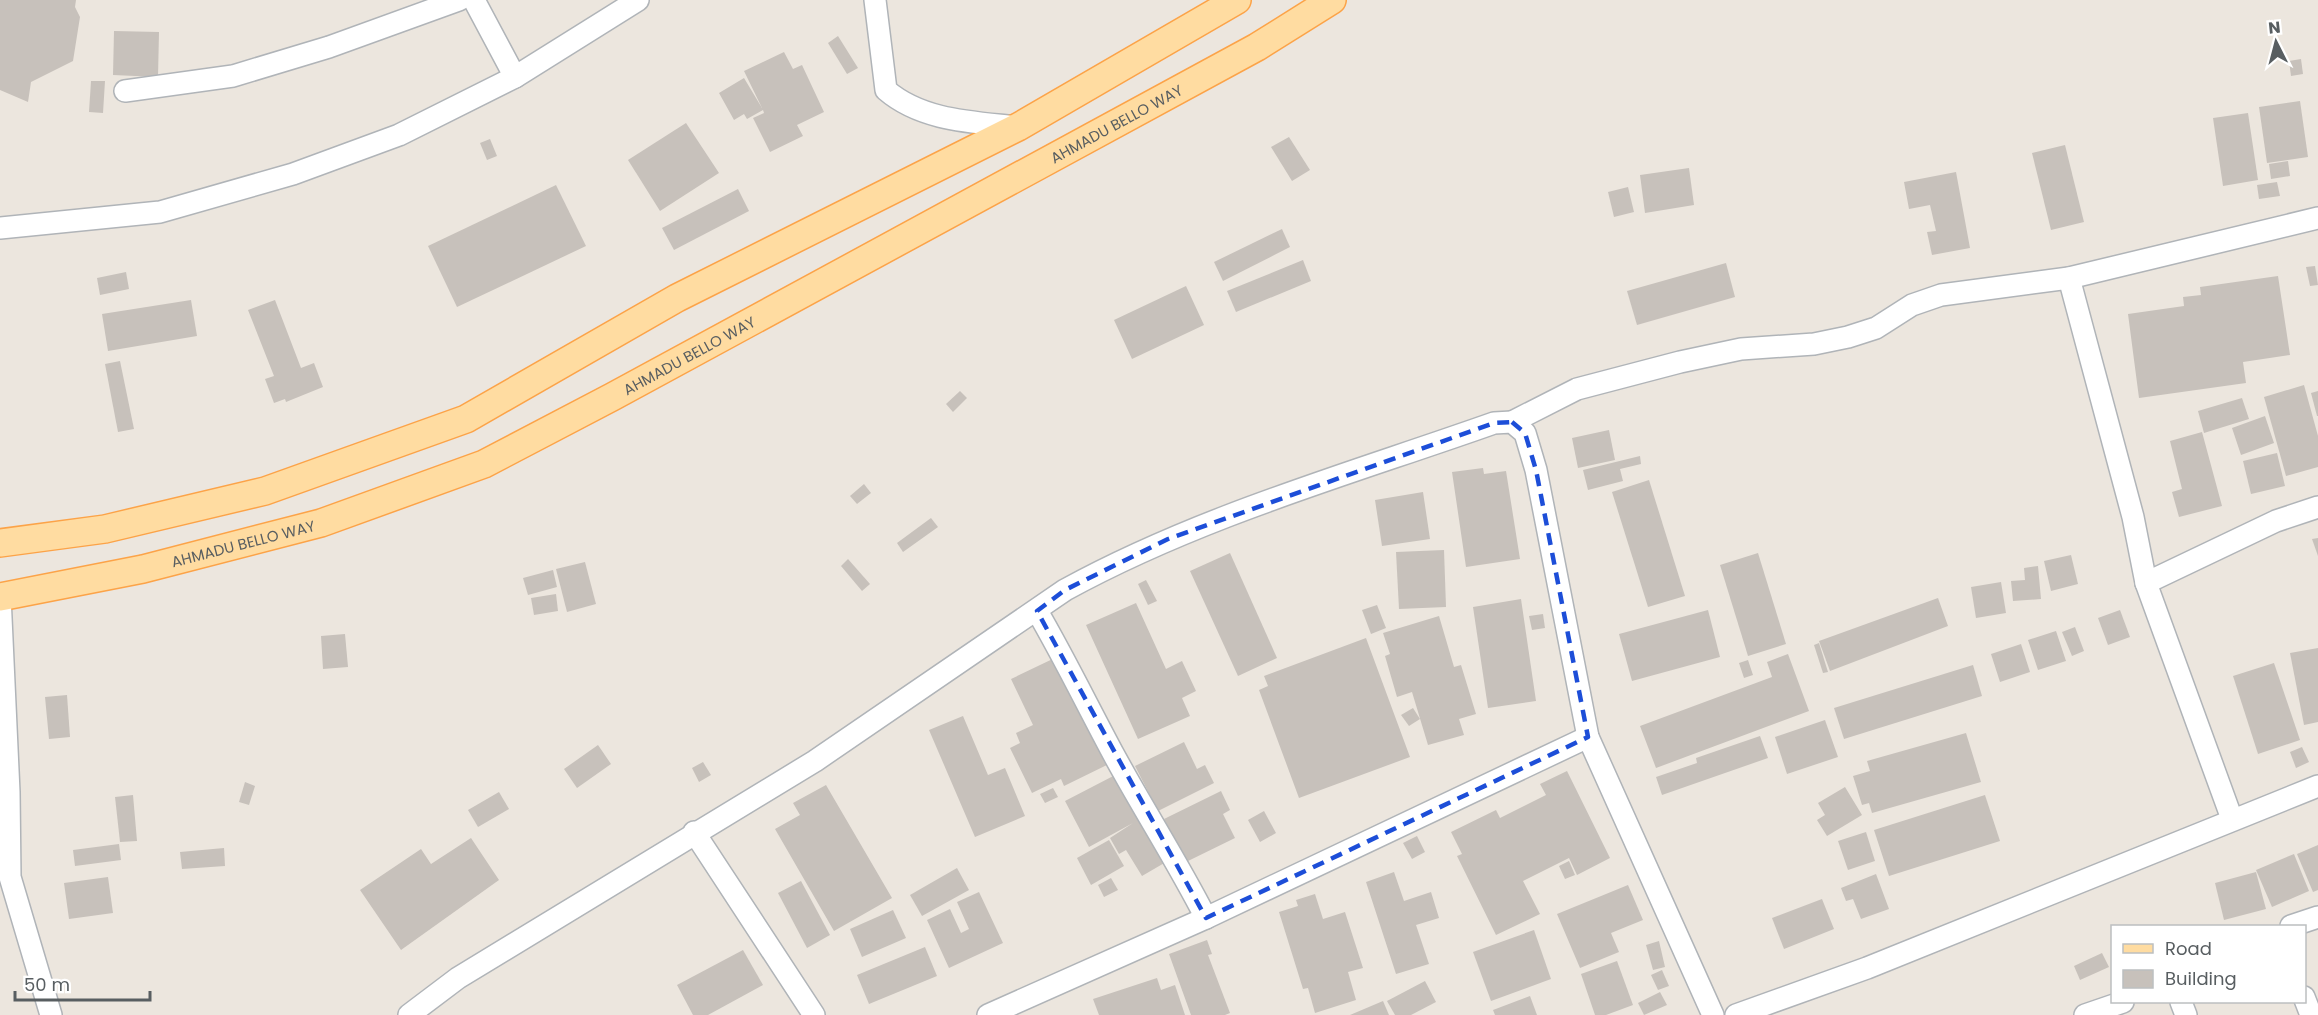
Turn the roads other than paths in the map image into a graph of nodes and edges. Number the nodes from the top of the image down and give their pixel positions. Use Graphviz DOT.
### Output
graph roads {
  1 [pos="459,0"];
  2 [pos="474,0"];
  3 [pos="638,0"];
  4 [pos="875,0"];
  5 [pos="1237,0"];
  6 [pos="1332,0"];
  7 [pos="515,77"];
  8 [pos="125,91"];
  9 [pos="1018,127"];
  10 [pos="2318,219"];
  11 [pos="0,228"];
  12 [pos="2069,278"];
  13 [pos="1512,422"];
  14 [pos="2318,507"];
  15 [pos="0,543"];
  16 [pos="2146,583"];
  17 [pos="0,597"];
  18 [pos="1037,611"];
  19 [pos="1588,736"];
  20 [pos="2318,786"];
  21 [pos="2232,819"];
  22 [pos="694,832"];
  23 [pos="5,878"];
  24 [pos="2318,916"];
  25 [pos="1206,918"];
  26 [pos="2296,925"];
  27 [pos="2120,1003"];
  28 [pos="51,1015"];
  29 [pos="409,1015"];
  30 [pos="814,1015"];
  31 [pos="988,1015"];
  32 [pos="1713,1015"];
  33 [pos="1736,1015"];
  34 [pos="2085,1015"];
  1 -- 8 [label="street"];
  2 -- 7 [label="street"];
  3 -- 7 [label="street"];
  4 -- 9 [label="street"];
  5 -- 9 [label="main road"];
  6 -- 17 [label="main road, AHMADU BELLO WAY"];
  7 -- 11 [label="street"];
  9 -- 15 [label="main road"];
  10 -- 12 [label="street"];
  12 -- 13 [label="street"];
  12 -- 16 [label="street"];
  13 -- 18 [label="street"];
  13 -- 19 [label="street"];
  14 -- 16 [label="street"];
  16 -- 21 [label="street"];
  17 -- 23 [label="street"];
  18 -- 22 [label="street"];
  18 -- 25 [label="street"];
  19 -- 25 [label="street"];
  19 -- 32 [label="street"];
  20 -- 21 [label="street"];
  21 -- 33 [label="street"];
  22 -- 29 [label="street"];
  22 -- 30 [label="street"];
  23 -- 28 [label="street"];
  24 -- 26 [label="street"];
  25 -- 31 [label="street"];
  27 -- 34 [label="street"];
}
